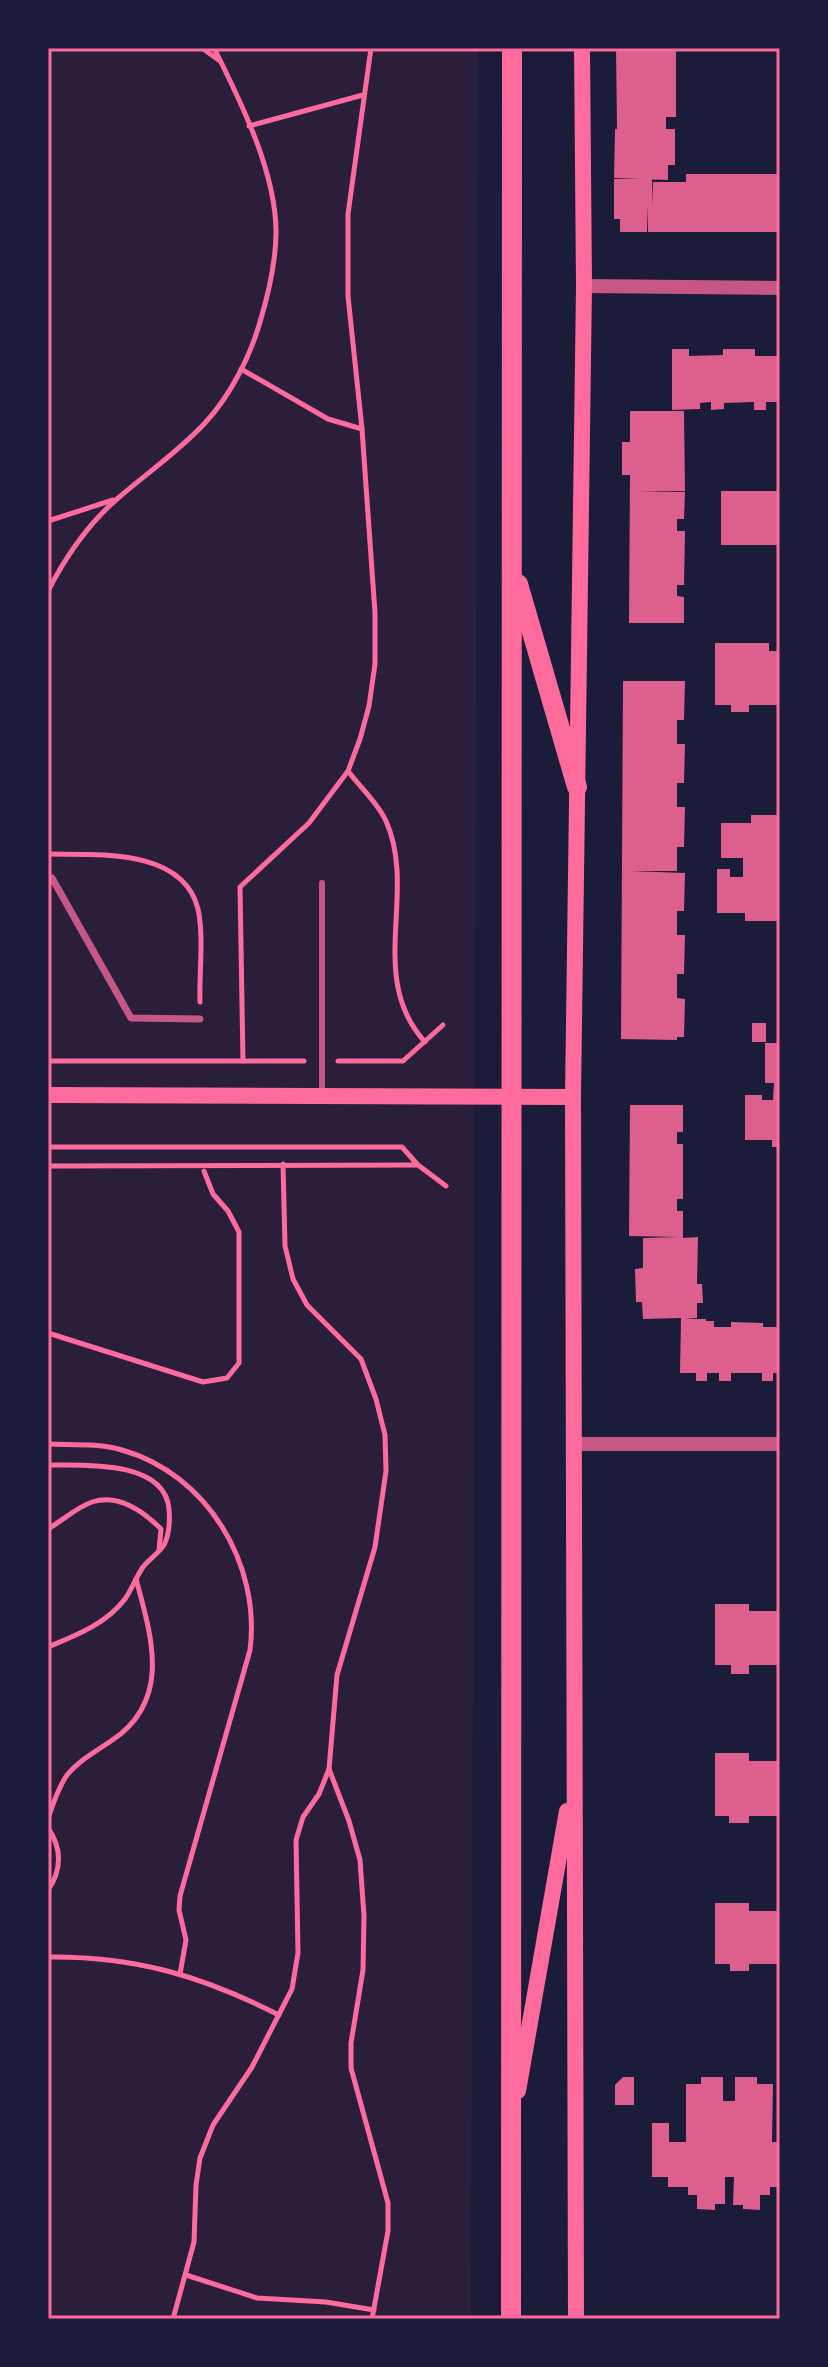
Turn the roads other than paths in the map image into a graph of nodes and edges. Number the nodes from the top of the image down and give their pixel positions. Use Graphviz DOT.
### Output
graph roads {
  1 [pos="512,48"];
  2 [pos="582,48"];
  3 [pos="584,286"];
  4 [pos="780,288"];
  5 [pos="512,560"];
  6 [pos="577,787"];
  7 [pos="52,878"];
  8 [pos="322,883"];
  9 [pos="200,1019"];
  10 [pos="48,1095"];
  11 [pos="322,1096"];
  12 [pos="511,1097"];
  13 [pos="573,1097"];
  14 [pos="574,1444"];
  15 [pos="780,1444"];
  16 [pos="575,1767"];
  17 [pos="511,2132"];
  18 [pos="511,2319"];
  19 [pos="576,2319"];
  1 -- 5 [label="main road"];
  2 -- 3 [label="main road"];
  3 -- 4 [label="street"];
  3 -- 6 [label="main road"];
  5 -- 6 [label="main road"];
  5 -- 12 [label="main road"];
  6 -- 13 [label="main road"];
  7 -- 9 [label="street"];
  8 -- 11 [label="lane"];
  10 -- 11 [label="main road"];
  11 -- 12 [label="main road"];
  12 -- 13 [label="main road"];
  12 -- 17 [label="main road"];
  13 -- 14 [label="main road"];
  14 -- 15 [label="street"];
  14 -- 16 [label="main road"];
  16 -- 17 [label="main road"];
  16 -- 19 [label="main road"];
  17 -- 18 [label="main road"];
}
